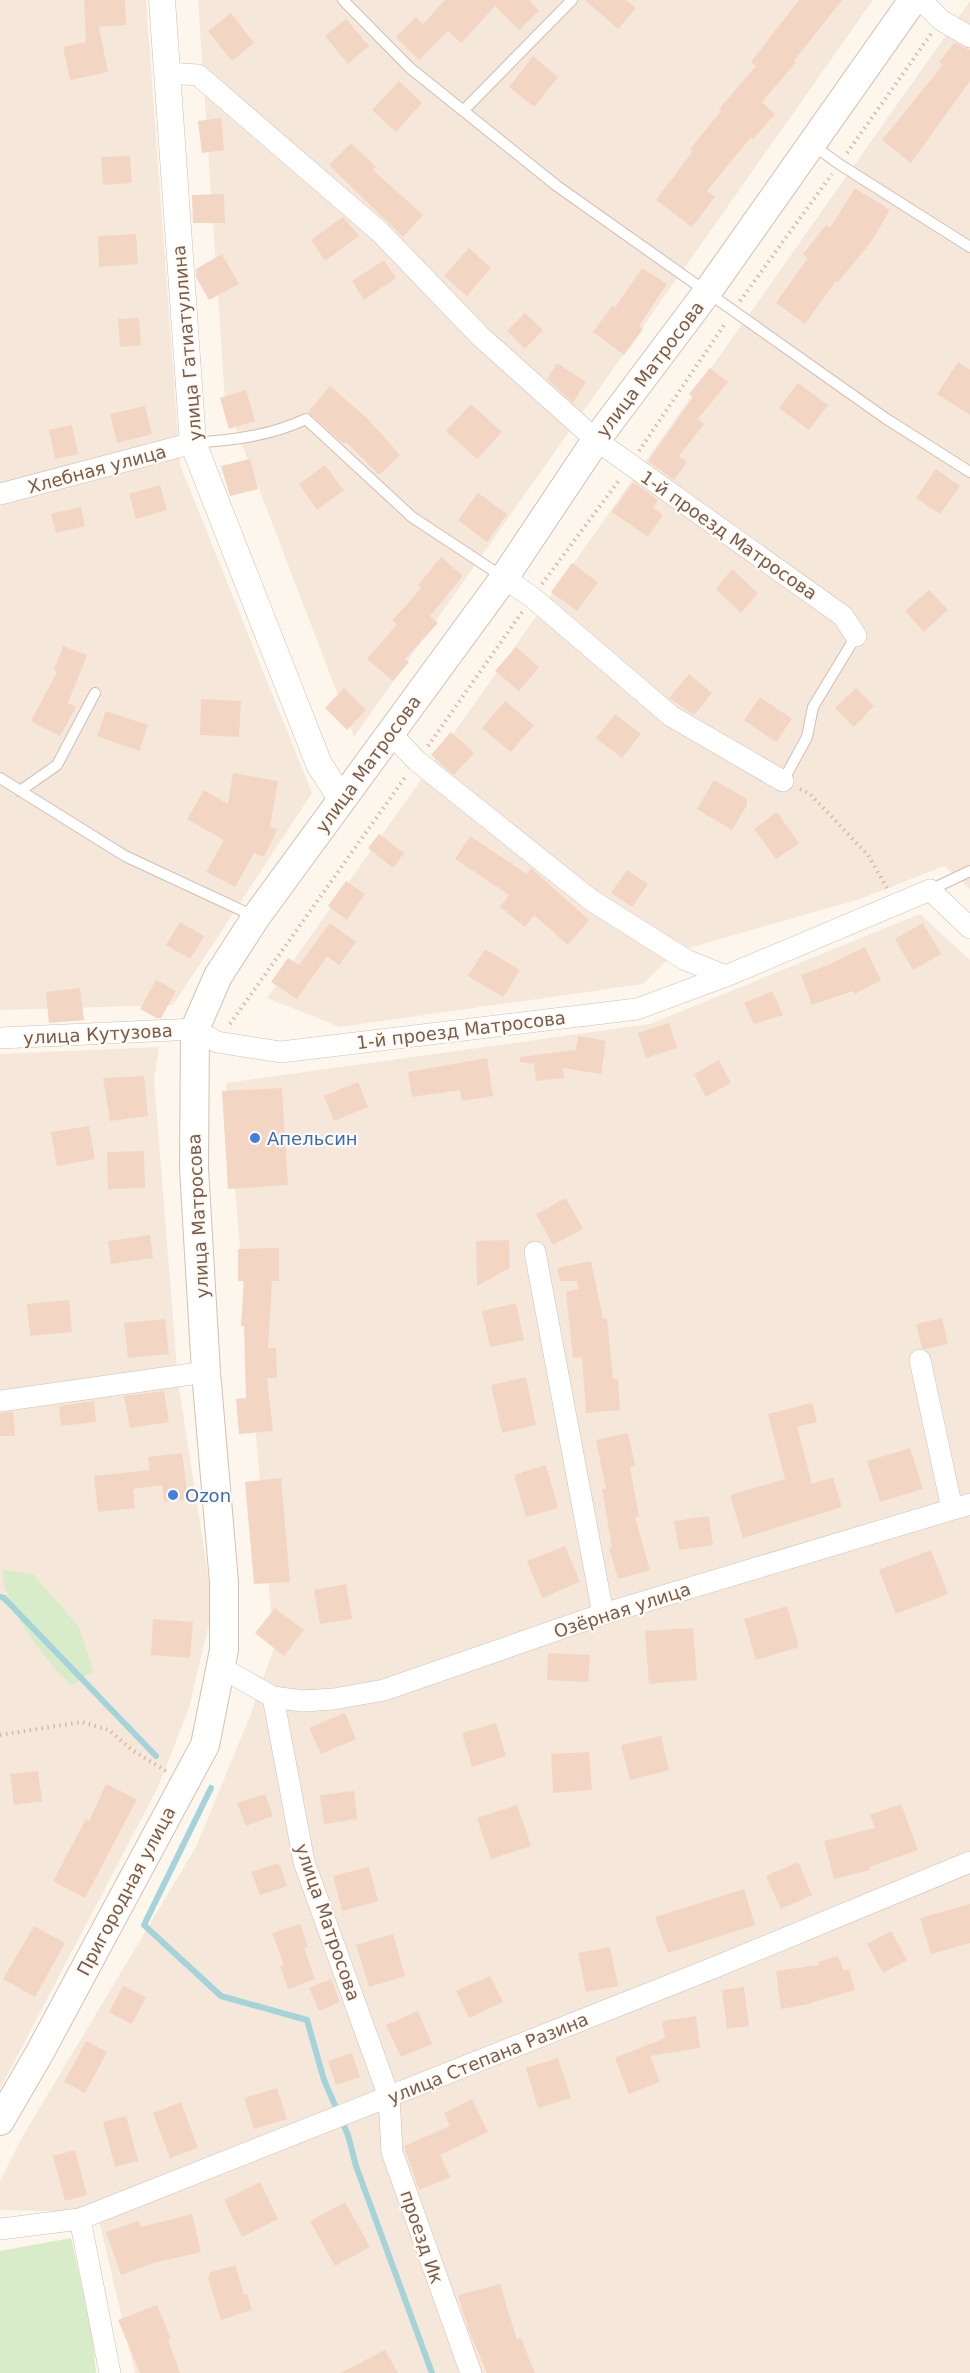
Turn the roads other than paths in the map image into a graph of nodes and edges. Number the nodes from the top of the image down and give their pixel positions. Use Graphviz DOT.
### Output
graph roads {
  1 [pos="162,0"];
  2 [pos="343,0"];
  3 [pos="572,0"];
  4 [pos="913,0"];
  5 [pos="921,0"];
  6 [pos="970,37"];
  7 [pos="167,73"];
  8 [pos="464,110"];
  9 [pos="813,145"];
  10 [pos="970,247"];
  11 [pos="708,291"];
  12 [pos="596,440"];
  13 [pos="193,443"];
  14 [pos="970,472"];
  15 [pos="0,494"];
  16 [pos="504,578"];
  17 [pos="856,636"];
  18 [pos="95,693"];
  19 [pos="390,733"];
  20 [pos="0,778"];
  21 [pos="783,781"];
  22 [pos="20,791"];
  23 [pos="342,800"];
  24 [pos="970,871"];
  25 [pos="930,890"];
  26 [pos="256,917"];
  27 [pos="970,928"];
  28 [pos="726,976"];
  29 [pos="206,1036"];
  30 [pos="0,1038"];
  31 [pos="535,1252"];
  32 [pos="920,1360"];
  33 [pos="206,1372"];
  34 [pos="0,1401"];
  35 [pos="961,1507"];
  36 [pos="603,1614"];
  37 [pos="222,1658"];
  38 [pos="273,1697"];
  39 [pos="970,1862"];
  40 [pos="389,2097"];
  41 [pos="0,2121"];
  42 [pos="80,2219"];
  43 [pos="0,2229"];
  44 [pos="110,2373"];
  45 [pos="471,2373"];
  1 -- 7 [label="street, улица Гатиатуллина"];
  2 -- 8 [label="lane"];
  3 -- 8 [label="lane"];
  4 -- 9 [label="main road, улица Матросова"];
  5 -- 6 [label="street"];
  7 -- 12 [label="street, 1-й проезд Матросова"];
  7 -- 13 [label="street, улица Гатиатуллина"];
  8 -- 11 [label="lane"];
  9 -- 10 [label="lane"];
  9 -- 11 [label="main road, улица Матросова"];
  11 -- 12 [label="main road, улица Матросова"];
  11 -- 14 [label="lane"];
  12 -- 16 [label="main road, улица Матросова"];
  12 -- 17 [label="street, 1-й проезд Матросова"];
  13 -- 15 [label="street, Хлебная улица"];
  13 -- 16 [label="lane"];
  13 -- 23 [label="street, улица Гатиатуллина"];
  16 -- 19 [label="main road, улица Матросова"];
  16 -- 21 [label="street"];
  17 -- 21 [label="lane"];
  18 -- 22 [label="lane"];
  19 -- 23 [label="main road, улица Матросова"];
  19 -- 28 [label="street"];
  20 -- 22 [label="lane"];
  22 -- 26 [label="lane"];
  23 -- 26 [label="main road, улица Матросова"];
  24 -- 25 [label="lane"];
  25 -- 27 [label="street"];
  25 -- 28 [label="street, 1-й проезд Матросова"];
  26 -- 29 [label="main road, улица Матросова"];
  28 -- 29 [label="street, 1-й проезд Матросова"];
  29 -- 30 [label="street, улица Кутузова"];
  29 -- 33 [label="main road, улица Матросова"];
  31 -- 36 [label="street"];
  32 -- 35 [label="street"];
  33 -- 34 [label="street"];
  33 -- 37 [label="main road, улица Матросова"];
  35 -- 36 [label="street, Озёрная улица"];
  36 -- 38 [label="street, Озёрная улица"];
  37 -- 38 [label="street"];
  37 -- 41 [label="main road, Пригородная улица"];
  38 -- 40 [label="street, улица Матросова"];
  39 -- 40 [label="street, улица Степана Разина"];
  40 -- 42 [label="street, улица Степана Разина"];
  40 -- 45 [label="street, проезд Ик"];
  42 -- 43 [label="street, улица Степана Разина"];
  42 -- 44 [label="street"];
}
